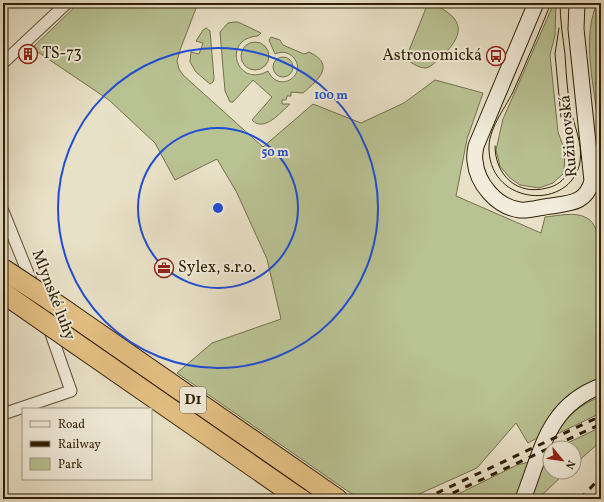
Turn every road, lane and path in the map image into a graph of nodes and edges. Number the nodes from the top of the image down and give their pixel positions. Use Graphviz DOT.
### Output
graph roads {
  1 [pos="50,3"];
  2 [pos="536,3"];
  3 [pos="577,3"];
  4 [pos="64,6"];
  5 [pos="3,64"];
  6 [pos="594,194"];
  7 [pos="3,211"];
  8 [pos="3,268"];
  9 [pos="3,293"];
  10 [pos="601,386"];
  11 [pos="3,414"];
  12 [pos="300,499"];
  13 [pos="336,499"];
  14 [pos="523,499"];
  1 -- 4 [label="street"];
  2 -- 6 [label="street, Ružinovská"];
  3 -- 6 [label="street, Ružinovská"];
  4 -- 5 [label="street"];
  7 -- 11 [label="street, Mlynské luhy"];
  8 -- 13 [label="highway, D1, bridge"];
  9 -- 12 [label="highway, D1, bridge"];
  10 -- 14 [label="street"];
}
